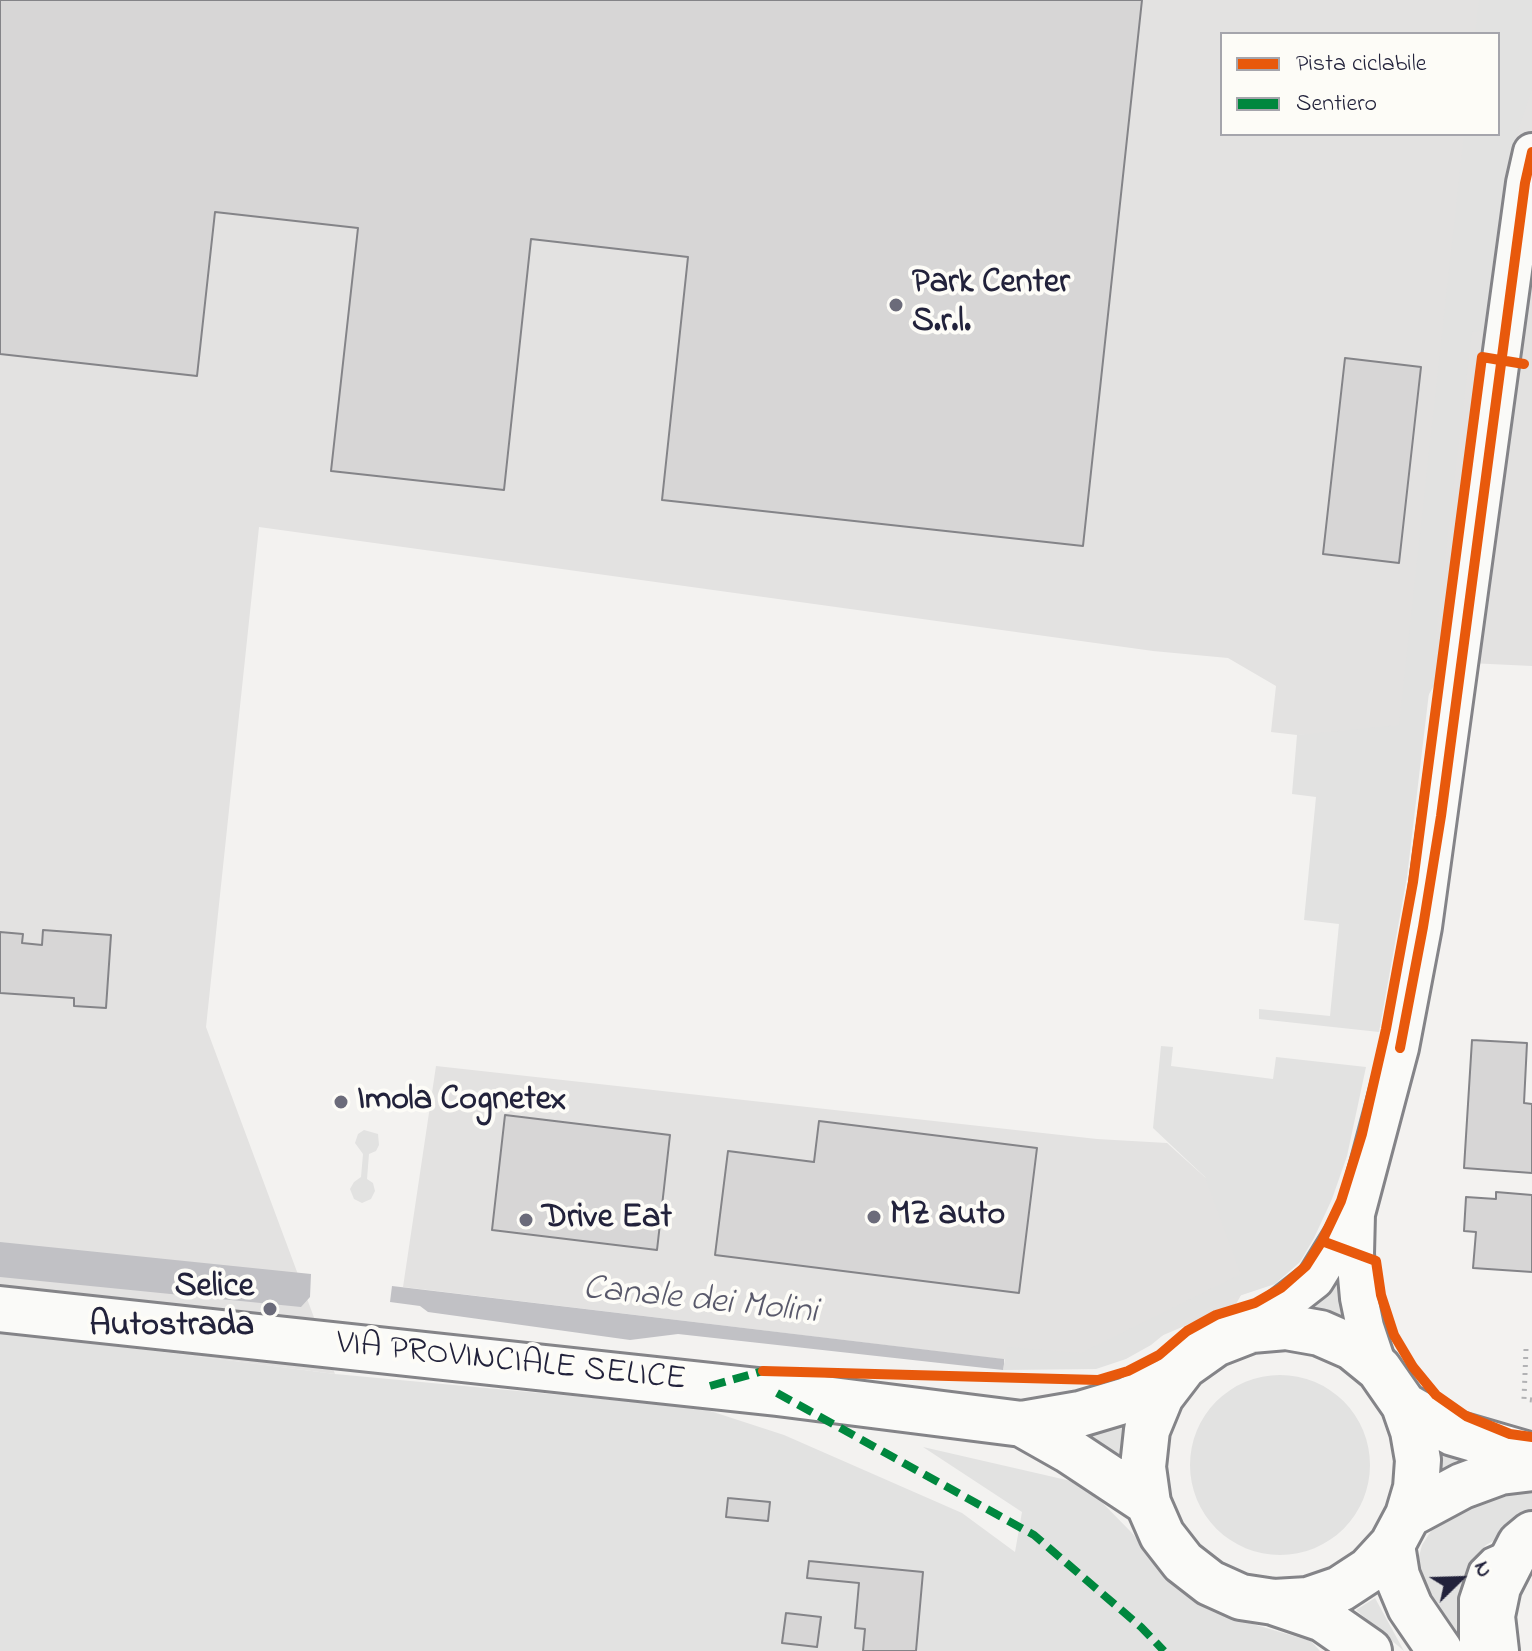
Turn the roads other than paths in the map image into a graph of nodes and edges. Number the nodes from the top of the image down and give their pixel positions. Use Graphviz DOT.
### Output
graph roads {
  1 [pos="1532,152"];
  2 [pos="1356,1214"];
  3 [pos="0,1309"];
  4 [pos="1251,1330"];
  5 [pos="1184,1366"];
  6 [pos="1379,1369"];
  7 [pos="1404,1405"];
  8 [pos="1022,1424"];
  9 [pos="1532,1456"];
  10 [pos="1532,1468"];
  11 [pos="1148,1503"];
  12 [pos="1400,1530"];
  13 [pos="1526,1539"];
  14 [pos="1274,1602"];
  15 [pos="1369,1651"];
  16 [pos="1440,1651"];
  17 [pos="1469,1651"];
  18 [pos="1496,1651"];
  1 -- 2 [label="street"];
  2 -- 4 [label="street"];
  2 -- 6 [label="street"];
  3 -- 8 [label="main road, VIA PROVINCIALE SELICE"];
  4 -- 5 [label="main road, VIA PROVINCIALE SELICE"];
  4 -- 6 [label="main road, VIA PROVINCIALE SELICE"];
  5 -- 8 [label="main road, VIA PROVINCIALE SELICE"];
  5 -- 11 [label="main road, VIA PROVINCIALE SELICE"];
  6 -- 7 [label="main road, VIA PROVINCIALE SELICE"];
  7 -- 9 [label="main road, VIA PROVINCIALE SELICE"];
  7 -- 12 [label="main road, VIA PROVINCIALE SELICE"];
  8 -- 11 [label="main road, VIA PROVINCIALE SELICE"];
  10 -- 12 [label="main road, VIA PROVINCIALE SELICE"];
  11 -- 14 [label="main road, VIA PROVINCIALE SELICE"];
  12 -- 14 [label="main road, VIA PROVINCIALE SELICE"];
  12 -- 16 [label="main road"];
  13 -- 17 [label="lane"];
  13 -- 18 [label="main road"];
  14 -- 15 [label="main road"];
}
